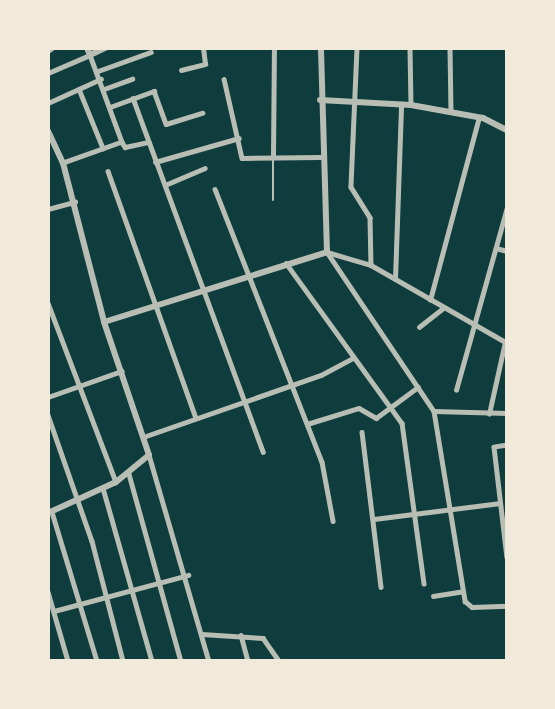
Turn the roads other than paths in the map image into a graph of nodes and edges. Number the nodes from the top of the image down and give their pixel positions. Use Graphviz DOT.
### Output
graph roads {
  1 [pos="52,48"];
  2 [pos="105,48"];
  3 [pos="203,48"];
  4 [pos="274,48"];
  5 [pos="321,48"];
  6 [pos="357,48"];
  7 [pos="410,48"];
  8 [pos="450,48"];
  9 [pos="48,51"];
  10 [pos="89,51"];
  11 [pos="151,52"];
  12 [pos="181,70"];
  13 [pos="98,71"];
  14 [pos="48,73"];
  15 [pos="101,79"];
  16 [pos="132,79"];
  17 [pos="224,79"];
  18 [pos="79,89"];
  19 [pos="104,89"];
  20 [pos="133,98"];
  21 [pos="320,100"];
  22 [pos="355,102"];
  23 [pos="48,103"];
  24 [pos="401,104"];
  25 [pos="411,105"];
  26 [pos="110,107"];
  27 [pos="451,112"];
  28 [pos="202,113"];
  29 [pos="479,117"];
  30 [pos="507,130"];
  31 [pos="48,131"];
  32 [pos="239,138"];
  33 [pos="123,142"];
  34 [pos="147,142"];
  35 [pos="103,148"];
  36 [pos="273,157"];
  37 [pos="320,157"];
  38 [pos="155,162"];
  39 [pos="63,163"];
  40 [pos="205,168"];
  41 [pos="108,171"];
  42 [pos="165,185"];
  43 [pos="215,189"];
  44 [pos="273,200"];
  45 [pos="75,202"];
  46 [pos="507,207"];
  47 [pos="48,209"];
  48 [pos="496,248"];
  49 [pos="507,251"];
  50 [pos="327,252"];
  51 [pos="286,263"];
  52 [pos="371,265"];
  53 [pos="250,273"];
  54 [pos="395,279"];
  55 [pos="205,288"];
  56 [pos="430,300"];
  57 [pos="48,303"];
  58 [pos="156,305"];
  59 [pos="443,308"];
  60 [pos="104,322"];
  61 [pos="418,327"];
  62 [pos="473,328"];
  63 [pos="506,343"];
  64 [pos="353,358"];
  65 [pos="122,371"];
  66 [pos="81,386"];
  67 [pos="292,386"];
  68 [pos="418,387"];
  69 [pos="456,390"];
  70 [pos="48,397"];
  71 [pos="245,402"];
  72 [pos="391,408"];
  73 [pos="434,411"];
  74 [pos="489,414"];
  75 [pos="506,414"];
  76 [pos="48,415"];
  77 [pos="196,418"];
  78 [pos="306,424"];
  79 [pos="362,432"];
  80 [pos="146,436"];
  81 [pos="507,445"];
  82 [pos="263,452"];
  83 [pos="150,455"];
  84 [pos="129,474"];
  85 [pos="116,482"];
  86 [pos="103,488"];
  87 [pos="78,500"];
  88 [pos="500,503"];
  89 [pos="454,508"];
  90 [pos="50,513"];
  91 [pos="414,514"];
  92 [pos="374,519"];
  93 [pos="333,521"];
  94 [pos="507,557"];
  95 [pos="188,575"];
  96 [pos="161,582"];
  97 [pos="424,584"];
  98 [pos="381,587"];
  99 [pos="133,590"];
  100 [pos="463,591"];
  101 [pos="48,592"];
  102 [pos="433,596"];
  103 [pos="105,597"];
  104 [pos="79,605"];
  105 [pos="507,606"];
  106 [pos="54,610"];
  107 [pos="202,634"];
  108 [pos="241,635"];
  109 [pos="150,660"];
  110 [pos="68,661"];
  111 [pos="97,661"];
  112 [pos="123,661"];
  113 [pos="181,661"];
  114 [pos="209,661"];
  115 [pos="248,661"];
  116 [pos="279,661"];
  1 -- 9 [label="street"];
  2 -- 10 [label="street"];
  3 -- 12 [label="street"];
  4 -- 36 [label="street"];
  5 -- 21 [label="street"];
  6 -- 22 [label="street"];
  7 -- 25 [label="street"];
  8 -- 27 [label="street"];
  10 -- 13 [label="street"];
  10 -- 14 [label="street"];
  11 -- 13 [label="street"];
  13 -- 15 [label="street"];
  15 -- 18 [label="street"];
  15 -- 19 [label="street"];
  16 -- 19 [label="street"];
  17 -- 32 [label="street"];
  18 -- 23 [label="street"];
  18 -- 35 [label="street"];
  19 -- 26 [label="street"];
  20 -- 26 [label="street"];
  20 -- 28 [label="street"];
  20 -- 34 [label="street"];
  21 -- 22 [label="street"];
  21 -- 37 [label="street"];
  22 -- 24 [label="street"];
  22 -- 52 [label="street"];
  24 -- 25 [label="street"];
  24 -- 54 [label="street"];
  25 -- 27 [label="street"];
  26 -- 33 [label="street"];
  27 -- 29 [label="street"];
  29 -- 30 [label="street"];
  29 -- 56 [label="street"];
  31 -- 39 [label="street"];
  32 -- 36 [label="street"];
  32 -- 38 [label="street"];
  33 -- 34 [label="street"];
  33 -- 35 [label="street"];
  34 -- 38 [label="street"];
  35 -- 39 [label="street"];
  36 -- 37 [label="street"];
  36 -- 44 [label="lane"];
  37 -- 50 [label="street"];
  38 -- 42 [label="street"];
  39 -- 45 [label="street"];
  40 -- 42 [label="street"];
  41 -- 58 [label="street"];
  42 -- 55 [label="street"];
  43 -- 53 [label="street"];
  45 -- 47 [label="street"];
  45 -- 60 [label="street"];
  46 -- 48 [label="street"];
  48 -- 49 [label="street"];
  48 -- 62 [label="street"];
  50 -- 51 [label="street"];
  50 -- 52 [label="street"];
  50 -- 68 [label="street"];
  51 -- 53 [label="street"];
  51 -- 64 [label="street"];
  52 -- 54 [label="street"];
  53 -- 55 [label="street"];
  53 -- 67 [label="street"];
  54 -- 56 [label="street"];
  55 -- 58 [label="street"];
  55 -- 71 [label="street"];
  56 -- 59 [label="street"];
  57 -- 66 [label="street"];
  58 -- 60 [label="street"];
  58 -- 77 [label="street"];
  59 -- 61 [label="street"];
  59 -- 62 [label="street"];
  60 -- 65 [label="street"];
  62 -- 63 [label="street"];
  62 -- 69 [label="street"];
  63 -- 74 [label="street"];
  64 -- 67 [label="street"];
  64 -- 72 [label="street"];
  65 -- 66 [label="street"];
  65 -- 80 [label="street"];
  66 -- 70 [label="street"];
  66 -- 85 [label="street"];
  67 -- 71 [label="street"];
  67 -- 78 [label="street"];
  68 -- 72 [label="street"];
  68 -- 73 [label="street"];
  71 -- 77 [label="street"];
  71 -- 82 [label="street"];
  72 -- 78 [label="street"];
  72 -- 91 [label="street"];
  73 -- 74 [label="street"];
  73 -- 89 [label="street"];
  74 -- 75 [label="street"];
  76 -- 87 [label="street"];
  77 -- 80 [label="street"];
  78 -- 93 [label="street"];
  79 -- 92 [label="street"];
  80 -- 83 [label="street"];
  81 -- 88 [label="street"];
  83 -- 84 [label="street"];
  83 -- 95 [label="street"];
  84 -- 85 [label="street"];
  84 -- 96 [label="street"];
  85 -- 86 [label="street"];
  86 -- 87 [label="street"];
  86 -- 99 [label="street"];
  87 -- 90 [label="street"];
  87 -- 103 [label="street"];
  88 -- 89 [label="street"];
  88 -- 94 [label="street"];
  89 -- 91 [label="street"];
  89 -- 100 [label="street"];
  90 -- 104 [label="street"];
  91 -- 92 [label="street"];
  91 -- 97 [label="street"];
  92 -- 98 [label="street"];
  95 -- 96 [label="street"];
  95 -- 107 [label="street"];
  96 -- 99 [label="street"];
  96 -- 113 [label="street"];
  99 -- 103 [label="street"];
  99 -- 109 [label="street"];
  100 -- 102 [label="street"];
  100 -- 105 [label="street"];
  101 -- 106 [label="street"];
  103 -- 104 [label="street"];
  103 -- 112 [label="street"];
  104 -- 106 [label="street"];
  104 -- 111 [label="street"];
  106 -- 110 [label="street"];
  107 -- 108 [label="street"];
  107 -- 114 [label="street"];
  108 -- 115 [label="street"];
  108 -- 116 [label="street"];
}
